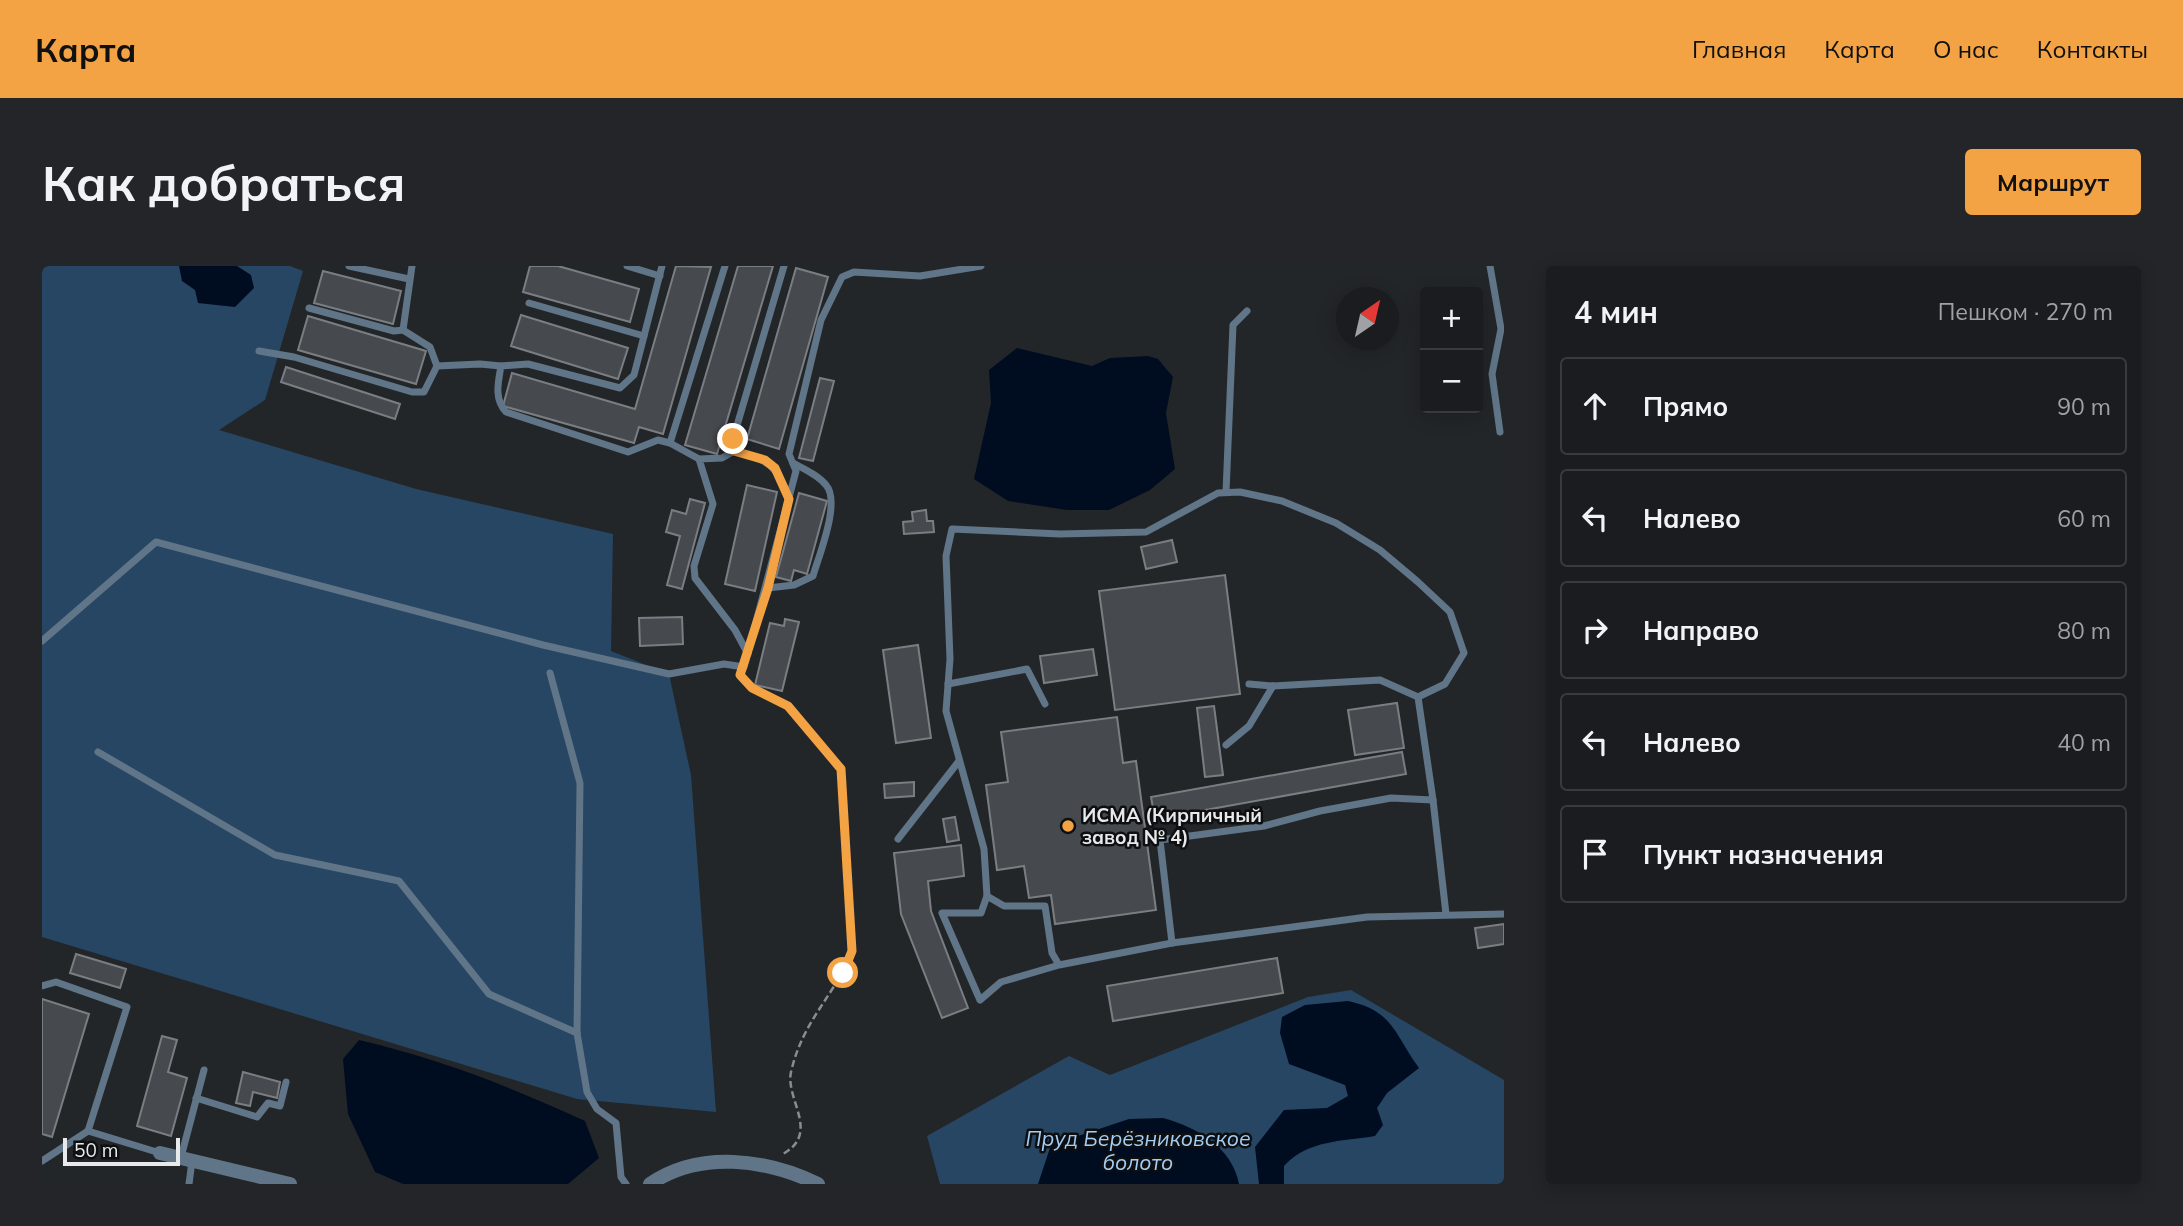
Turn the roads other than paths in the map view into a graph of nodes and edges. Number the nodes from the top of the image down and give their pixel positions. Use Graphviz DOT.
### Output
graph roads {
  1 [pos="349,266"];
  2 [pos="412,266"];
  3 [pos="627,266"];
  4 [pos="662,266"];
  5 [pos="725,266"];
  6 [pos="784,266"];
  7 [pos="981,266"];
  8 [pos="1490,266"];
  9 [pos="660,276"];
  10 [pos="409,279"];
  11 [pos="529,303"];
  12 [pos="309,308"];
  13 [pos="1247,311"];
  14 [pos="1502,328"];
  15 [pos="403,330"];
  16 [pos="644,336"];
  17 [pos="260,351"];
  18 [pos="438,366"];
  19 [pos="502,366"];
  20 [pos="1500,432"];
  21 [pos="670,443"];
  22 [pos="734,451"];
  23 [pos="699,459"];
  24 [pos="793,463"];
  25 [pos="1226,492"];
  26 [pos="789,499"];
  27 [pos="768,588"];
  28 [pos="42,641"];
  29 [pos="748,655"];
  30 [pos="550,673"];
  31 [pos="948,684"];
  32 [pos="1249,684"];
  33 [pos="1273,686"];
  34 [pos="1419,697"];
  35 [pos="1045,704"];
  36 [pos="1226,746"];
  37 [pos="98,752"];
  38 [pos="959,761"];
  39 [pos="1433,800"];
  40 [pos="898,839"];
  41 [pos="987,896"];
  42 [pos="1446,915"];
  43 [pos="1504,915"];
  44 [pos="1172,943"];
  45 [pos="1059,965"];
  46 [pos="42,986"];
  47 [pos="578,1033"];
  48 [pos="204,1070"];
  49 [pos="286,1082"];
  50 [pos="196,1098"];
  51 [pos="88,1131"];
  52 [pos="160,1153"];
  53 [pos="186,1160"];
  54 [pos="42,1161"];
  55 [pos="189,1184"];
  56 [pos="290,1184"];
  57 [pos="626,1184"];
  58 [pos="650,1184"];
  59 [pos="818,1184"];
  1 -- 10 [label="lane"];
  2 -- 10 [label="lane"];
  3 -- 9 [label="lane"];
  4 -- 9 [label="lane"];
  5 -- 21 [label="lane"];
  6 -- 22 [label="lane"];
  7 -- 24 [label="lane"];
  8 -- 14 [label="lane"];
  9 -- 16 [label="lane"];
  10 -- 15 [label="lane"];
  11 -- 16 [label="lane"];
  12 -- 15 [label="lane"];
  13 -- 25 [label="lane"];
  14 -- 20 [label="lane"];
  15 -- 18 [label="lane"];
  16 -- 19 [label="lane"];
  17 -- 18 [label="lane"];
  18 -- 19 [label="lane"];
  19 -- 21 [label="lane"];
  21 -- 23 [label="lane"];
  22 -- 23 [label="lane"];
  22 -- 26 [label="lane"];
  23 -- 29 [label="lane"];
  24 -- 26 [label="lane"];
  24 -- 27 [label="lane"];
  25 -- 31 [label="lane"];
  25 -- 34 [label="lane"];
  26 -- 27 [label="lane"];
  27 -- 29 [label="lane"];
  28 -- 29 [label="lane"];
  30 -- 47 [label="lane"];
  31 -- 35 [label="lane"];
  31 -- 38 [label="lane"];
  32 -- 33 [label="lane"];
  33 -- 34 [label="lane"];
  33 -- 36 [label="lane"];
  34 -- 39 [label="lane"];
  37 -- 47 [label="lane"];
  38 -- 40 [label="lane"];
  38 -- 41 [label="lane"];
  39 -- 42 [label="lane"];
  39 -- 44 [label="lane"];
  41 -- 45 [label="lane"];
  41 -- 45 [label="lane"];
  42 -- 43 [label="lane"];
  42 -- 44 [label="lane"];
  44 -- 45 [label="lane"];
  46 -- 51 [label="lane"];
  47 -- 57 [label="lane"];
  48 -- 50 [label="lane"];
  49 -- 50 [label="lane"];
  50 -- 53 [label="lane"];
  51 -- 52 [label="lane"];
  51 -- 54 [label="lane"];
  52 -- 53 [label="street"];
  53 -- 55 [label="lane"];
  53 -- 56 [label="street"];
  58 -- 59 [label="street"];
}
